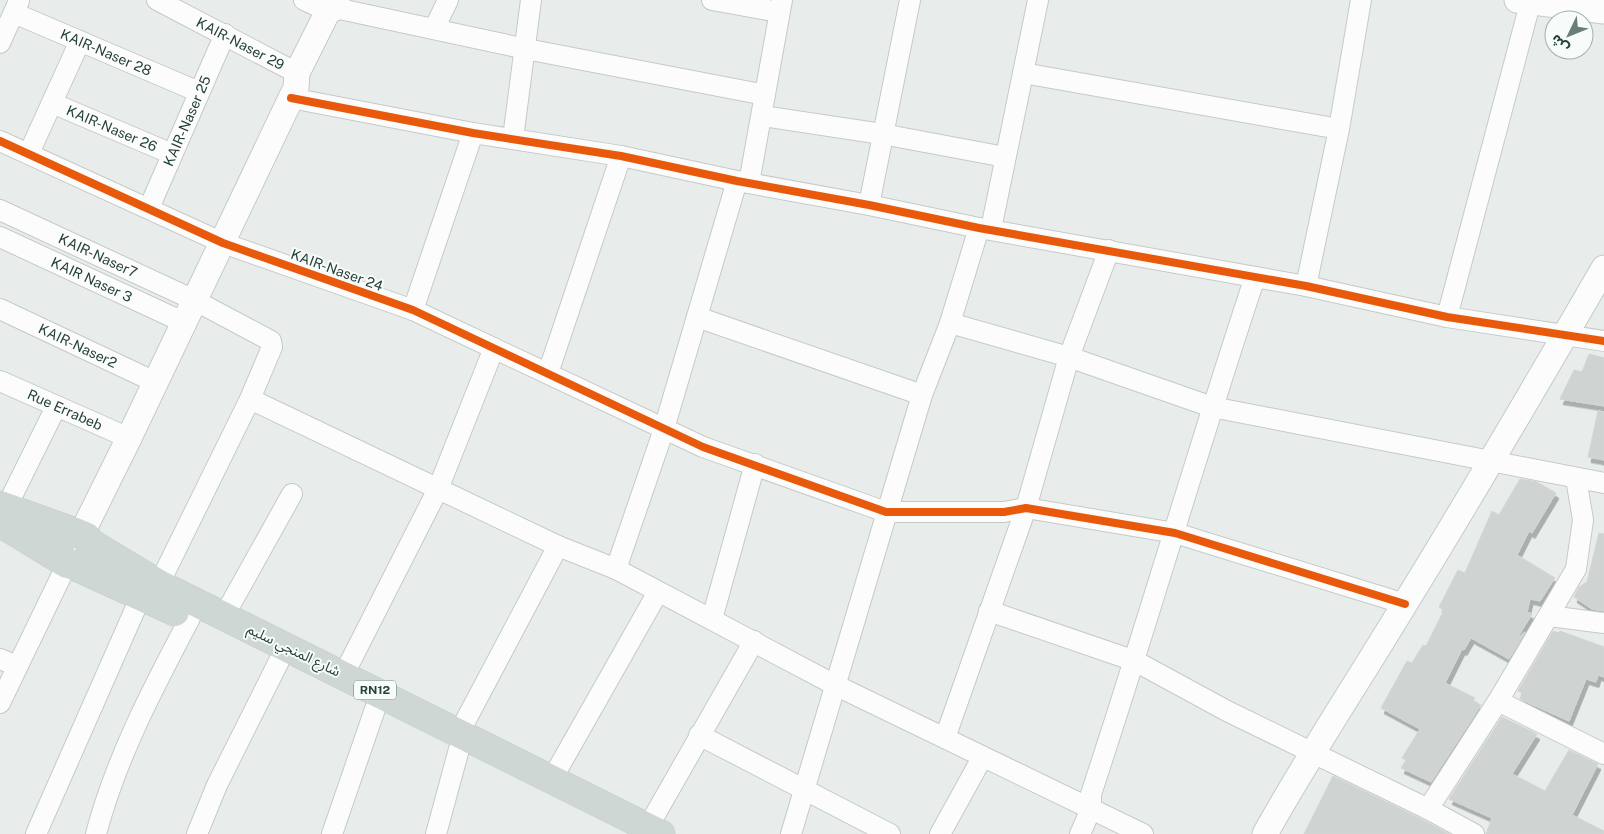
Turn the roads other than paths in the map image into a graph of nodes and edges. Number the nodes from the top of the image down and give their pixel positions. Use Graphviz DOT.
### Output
graph roads {
  1 [pos="157,0"];
  2 [pos="304,0"];
  3 [pos="448,0"];
  4 [pos="531,0"];
  5 [pos="712,0"];
  6 [pos="910,0"];
  7 [pos="1038,0"];
  8 [pos="1361,0"];
  9 [pos="1526,1"];
  10 [pos="17,6"];
  11 [pos="333,6"];
  12 [pos="780,6"];
  13 [pos="1604,11"];
  14 [pos="434,29"];
  15 [pos="225,34"];
  16 [pos="80,41"];
  17 [pos="0,43"];
  18 [pos="526,49"];
  19 [pos="297,73"];
  20 [pos="1023,73"];
  21 [pos="199,92"];
  22 [pos="765,95"];
  23 [pos="291,98"];
  24 [pos="52,104"];
  25 [pos="762,116"];
  26 [pos="1339,129"];
  27 [pos="473,133"];
  28 [pos="882,134"];
  29 [pos="512,138"];
  30 [pos="0,141"];
  31 [pos="29,153"];
  32 [pos="172,154"];
  33 [pos="621,156"];
  34 [pos="1005,157"];
  35 [pos="743,182"];
  36 [pos="869,205"];
  37 [pos="149,208"];
  38 [pos="0,210"];
  39 [pos="985,228"];
  40 [pos="0,237"];
  41 [pos="223,243"];
  42 [pos="1109,250"];
  43 [pos="1604,268"];
  44 [pos="1255,277"];
  45 [pos="1306,286"];
  46 [pos="194,300"];
  47 [pos="0,309"];
  48 [pos="413,310"];
  49 [pos="697,317"];
  50 [pos="1447,317"];
  51 [pos="183,322"];
  52 [pos="950,323"];
  53 [pos="1565,335"];
  54 [pos="1604,342"];
  55 [pos="494,348"];
  56 [pos="1069,357"];
  57 [pos="548,373"];
  58 [pos="0,382"];
  59 [pos="155,382"];
  60 [pos="922,395"];
  61 [pos="250,399"];
  62 [pos="56,407"];
  63 [pos="1212,407"];
  64 [pos="664,428"];
  65 [pos="129,438"];
  66 [pos="1490,463"];
  67 [pos="755,464"];
  68 [pos="1576,478"];
  69 [pos="1604,483"];
  70 [pos="438,489"];
  71 [pos="292,494"];
  72 [pos="1026,508"];
  73 [pos="2,512"];
  74 [pos="886,512"];
  75 [pos="1175,533"];
  76 [pos="82,536"];
  77 [pos="558,546"];
  78 [pos="68,564"];
  79 [pos="616,569"];
  80 [pos="150,590"];
  81 [pos="658,592"];
  82 [pos="1405,604"];
  83 [pos="989,611"];
  84 [pos="224,616"];
  85 [pos="1550,616"];
  86 [pos="190,618"];
  87 [pos="712,619"];
  88 [pos="1604,623"];
  89 [pos="754,641"];
  90 [pos="279,661"];
  91 [pos="1135,661"];
  92 [pos="8,663"];
  93 [pos="344,674"];
  94 [pos="835,685"];
  95 [pos="1498,701"];
  96 [pos="0,703"];
  97 [pos="375,709"];
  98 [pos="699,735"];
  99 [pos="945,738"];
  100 [pos="459,741"];
  101 [pos="1311,752"];
  102 [pos="1604,754"];
  103 [pos="982,758"];
  104 [pos="552,780"];
  105 [pos="804,789"];
  106 [pos="1091,809"];
  107 [pos="1428,809"];
  108 [pos="645,832"];
  109 [pos="36,834"];
  110 [pos="96,834"];
  111 [pos="197,834"];
  112 [pos="332,834"];
  113 [pos="436,834"];
  114 [pos="791,834"];
  115 [pos="890,834"];
  116 [pos="940,834"];
  117 [pos="1080,834"];
  118 [pos="1143,834"];
  119 [pos="1264,834"];
  120 [pos="1474,834"];
  1 -- 15 [label="street, KAIR-Naser 29"];
  2 -- 11 [label="street"];
  3 -- 14 [label="street"];
  4 -- 18 [label="street"];
  5 -- 12 [label="street"];
  6 -- 28 [label="street"];
  7 -- 20 [label="street"];
  8 -- 26 [label="street"];
  9 -- 13 [label="street"];
  9 -- 50 [label="street"];
  10 -- 16 [label="street, KAIR-Naser 28"];
  10 -- 17 [label="street"];
  11 -- 14 [label="street"];
  11 -- 19 [label="street"];
  12 -- 22 [label="street"];
  14 -- 18 [label="street"];
  15 -- 19 [label="street, KAIR-Naser 29"];
  15 -- 21 [label="street, KAIR-Naser 25"];
  16 -- 21 [label="street, KAIR-Naser 28"];
  16 -- 24 [label="street"];
  18 -- 22 [label="street"];
  18 -- 29 [label="street"];
  19 -- 23 [label="street"];
  20 -- 26 [label="street"];
  20 -- 34 [label="street"];
  21 -- 32 [label="street, KAIR-Naser 25"];
  22 -- 25 [label="street"];
  23 -- 27 [label="street"];
  23 -- 41 [label="street"];
  24 -- 31 [label="street"];
  24 -- 32 [label="street, KAIR-Naser 26"];
  25 -- 28 [label="street"];
  25 -- 35 [label="street"];
  26 -- 45 [label="street"];
  27 -- 29 [label="street"];
  27 -- 48 [label="street"];
  28 -- 34 [label="street"];
  28 -- 36 [label="street"];
  29 -- 33 [label="street"];
  30 -- 31 [label="street, KAIR-Naser 24"];
  31 -- 37 [label="street, KAIR-Naser 24"];
  32 -- 37 [label="street, KAIR-Naser 25"];
  33 -- 35 [label="street"];
  33 -- 57 [label="street"];
  34 -- 39 [label="street"];
  35 -- 36 [label="street"];
  35 -- 49 [label="street"];
  36 -- 39 [label="street"];
  37 -- 41 [label="street, KAIR-Naser 24"];
  38 -- 46 [label="street, KAIR-Naser7"];
  39 -- 42 [label="street"];
  39 -- 52 [label="street"];
  40 -- 51 [label="street, KAIR Naser 3"];
  41 -- 46 [label="street"];
  41 -- 48 [label="street, KAIR-Naser 24"];
  42 -- 44 [label="street"];
  42 -- 56 [label="street"];
  43 -- 53 [label="street"];
  44 -- 45 [label="street"];
  44 -- 63 [label="street"];
  45 -- 50 [label="street"];
  46 -- 51 [label="street"];
  46 -- 61 [label="street, KAIR-Naser7"];
  47 -- 59 [label="street, KAIR-Naser2"];
  48 -- 55 [label="street, KAIR-Naser 24"];
  49 -- 60 [label="street"];
  49 -- 64 [label="street"];
  50 -- 53 [label="street"];
  51 -- 59 [label="street"];
  52 -- 56 [label="street"];
  52 -- 60 [label="street"];
  53 -- 54 [label="street"];
  53 -- 66 [label="street"];
  55 -- 57 [label="street, KAIR-Naser 24"];
  55 -- 70 [label="street"];
  56 -- 63 [label="street"];
  56 -- 72 [label="street"];
  57 -- 64 [label="street, KAIR-Naser 24"];
  58 -- 62 [label="street, Rue Errabeb"];
  59 -- 65 [label="street"];
  60 -- 74 [label="street"];
  61 -- 70 [label="street"];
  61 -- 80 [label="street"];
  62 -- 65 [label="street, Rue Errabeb"];
  62 -- 73 [label="street"];
  63 -- 66 [label="street"];
  63 -- 75 [label="street"];
  64 -- 67 [label="street, KAIR-Naser 24"];
  64 -- 79 [label="street"];
  65 -- 76 [label="street"];
  66 -- 68 [label="street"];
  66 -- 82 [label="street"];
  67 -- 74 [label="street, KAIR-Naser 24"];
  67 -- 87 [label="street"];
  68 -- 69 [label="street"];
  68 -- 85 [label="street"];
  70 -- 77 [label="street"];
  70 -- 93 [label="street"];
  71 -- 84 [label="street"];
  72 -- 74 [label="street"];
  72 -- 75 [label="street"];
  72 -- 83 [label="street"];
  73 -- 76 [label="main road, شارع المنجي سليم / RN12"];
  73 -- 78 [label="main road, شارع المنجي سليم / RN12"];
  74 -- 94 [label="street"];
  75 -- 82 [label="street"];
  75 -- 91 [label="street"];
  76 -- 78 [label="main road"];
  76 -- 80 [label="main road, شارع المنجي سليم / RN12"];
  77 -- 79 [label="street"];
  77 -- 100 [label="street"];
  78 -- 80 [label="main road, شارع المنجي سليم / RN12"];
  78 -- 92 [label="street"];
  79 -- 81 [label="street"];
  80 -- 84 [label="main road, شارع المنجي سليم / RN12"];
  80 -- 86 [label="main road, شارع المنجي سليم / RN12"];
  80 -- 109 [label="street"];
  81 -- 87 [label="street"];
  81 -- 104 [label="street"];
  82 -- 101 [label="street"];
  83 -- 91 [label="street"];
  83 -- 99 [label="street"];
  84 -- 93 [label="main road, شارع المنجي سليم / RN12"];
  85 -- 88 [label="street"];
  85 -- 95 [label="street"];
  86 -- 90 [label="main road, شارع المنجي سليم / RN12"];
  86 -- 110 [label="street"];
  87 -- 89 [label="street"];
  89 -- 94 [label="street"];
  89 -- 98 [label="street"];
  90 -- 97 [label="main road, شارع المنجي سليم / RN12"];
  90 -- 111 [label="street"];
  91 -- 101 [label="street"];
  91 -- 106 [label="street"];
  92 -- 96 [label="street"];
  93 -- 100 [label="main road, شارع المنجي سليم / RN12"];
  94 -- 99 [label="street"];
  94 -- 105 [label="street"];
  95 -- 102 [label="street"];
  95 -- 107 [label="street"];
  97 -- 100 [label="main road, شارع المنجي سليم / RN12"];
  97 -- 112 [label="street"];
  98 -- 105 [label="street"];
  98 -- 108 [label="street"];
  99 -- 103 [label="street"];
  100 -- 104 [label="main road, شارع المنجي سليم / RN12"];
  100 -- 108 [label="main road, شارع المنجي سليم / RN12"];
  100 -- 113 [label="street"];
  101 -- 107 [label="street"];
  101 -- 119 [label="street"];
  103 -- 106 [label="street"];
  103 -- 116 [label="street"];
  104 -- 108 [label="main road, شارع المنجي سليم / RN12"];
  105 -- 114 [label="street"];
  105 -- 115 [label="street"];
  106 -- 117 [label="street"];
  106 -- 118 [label="street"];
  107 -- 120 [label="street"];
}
